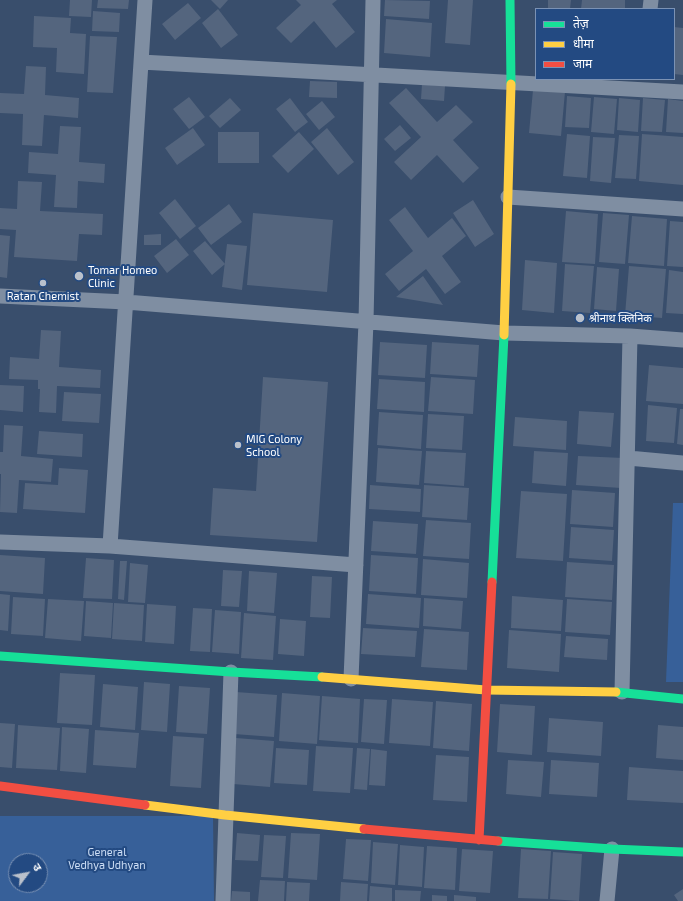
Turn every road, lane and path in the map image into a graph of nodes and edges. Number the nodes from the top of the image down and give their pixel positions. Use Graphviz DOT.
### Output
graph roads {
  1 [pos="145,0"];
  2 [pos="373,0"];
  3 [pos="510,0"];
  4 [pos="141,62"];
  5 [pos="372,75"];
  6 [pos="511,83"];
  7 [pos="683,92"];
  8 [pos="508,197"];
  9 [pos="683,209"];
  10 [pos="0,296"];
  11 [pos="126,302"];
  12 [pos="366,322"];
  13 [pos="504,334"];
  14 [pos="630,336"];
  15 [pos="683,340"];
  16 [pos="628,458"];
  17 [pos="683,463"];
  18 [pos="0,542"];
  19 [pos="110,546"];
  20 [pos="356,565"];
  21 [pos="0,656"];
  22 [pos="231,672"];
  23 [pos="351,679"];
  24 [pos="486,690"];
  25 [pos="622,692"];
  26 [pos="683,700"];
  27 [pos="0,786"];
  28 [pos="225,815"];
  29 [pos="479,840"];
  30 [pos="612,849"];
  31 [pos="683,852"];
  32 [pos="223,901"];
  33 [pos="607,901"];
  1 -- 4 [label="street"];
  2 -- 5 [label="street"];
  3 -- 6 [label="street"];
  4 -- 5 [label="street"];
  4 -- 11 [label="street"];
  5 -- 6 [label="street"];
  5 -- 12 [label="street"];
  6 -- 7 [label="street"];
  6 -- 8 [label="street"];
  8 -- 9 [label="street"];
  8 -- 13 [label="street"];
  10 -- 11 [label="street"];
  11 -- 12 [label="street"];
  11 -- 19 [label="street"];
  12 -- 13 [label="street"];
  12 -- 20 [label="street"];
  13 -- 14 [label="street"];
  13 -- 24 [label="street"];
  14 -- 15 [label="street"];
  14 -- 16 [label="street"];
  16 -- 17 [label="street"];
  16 -- 25 [label="street"];
  18 -- 19 [label="street"];
  19 -- 20 [label="street"];
  20 -- 23 [label="street"];
  21 -- 22 [label="street"];
  22 -- 23 [label="street"];
  22 -- 28 [label="street"];
  23 -- 24 [label="street"];
  24 -- 25 [label="street"];
  24 -- 29 [label="street"];
  25 -- 26 [label="street"];
  27 -- 28 [label="street"];
  28 -- 29 [label="street"];
  28 -- 32 [label="street"];
  29 -- 30 [label="street"];
  30 -- 31 [label="street"];
  30 -- 33 [label="street"];
}
